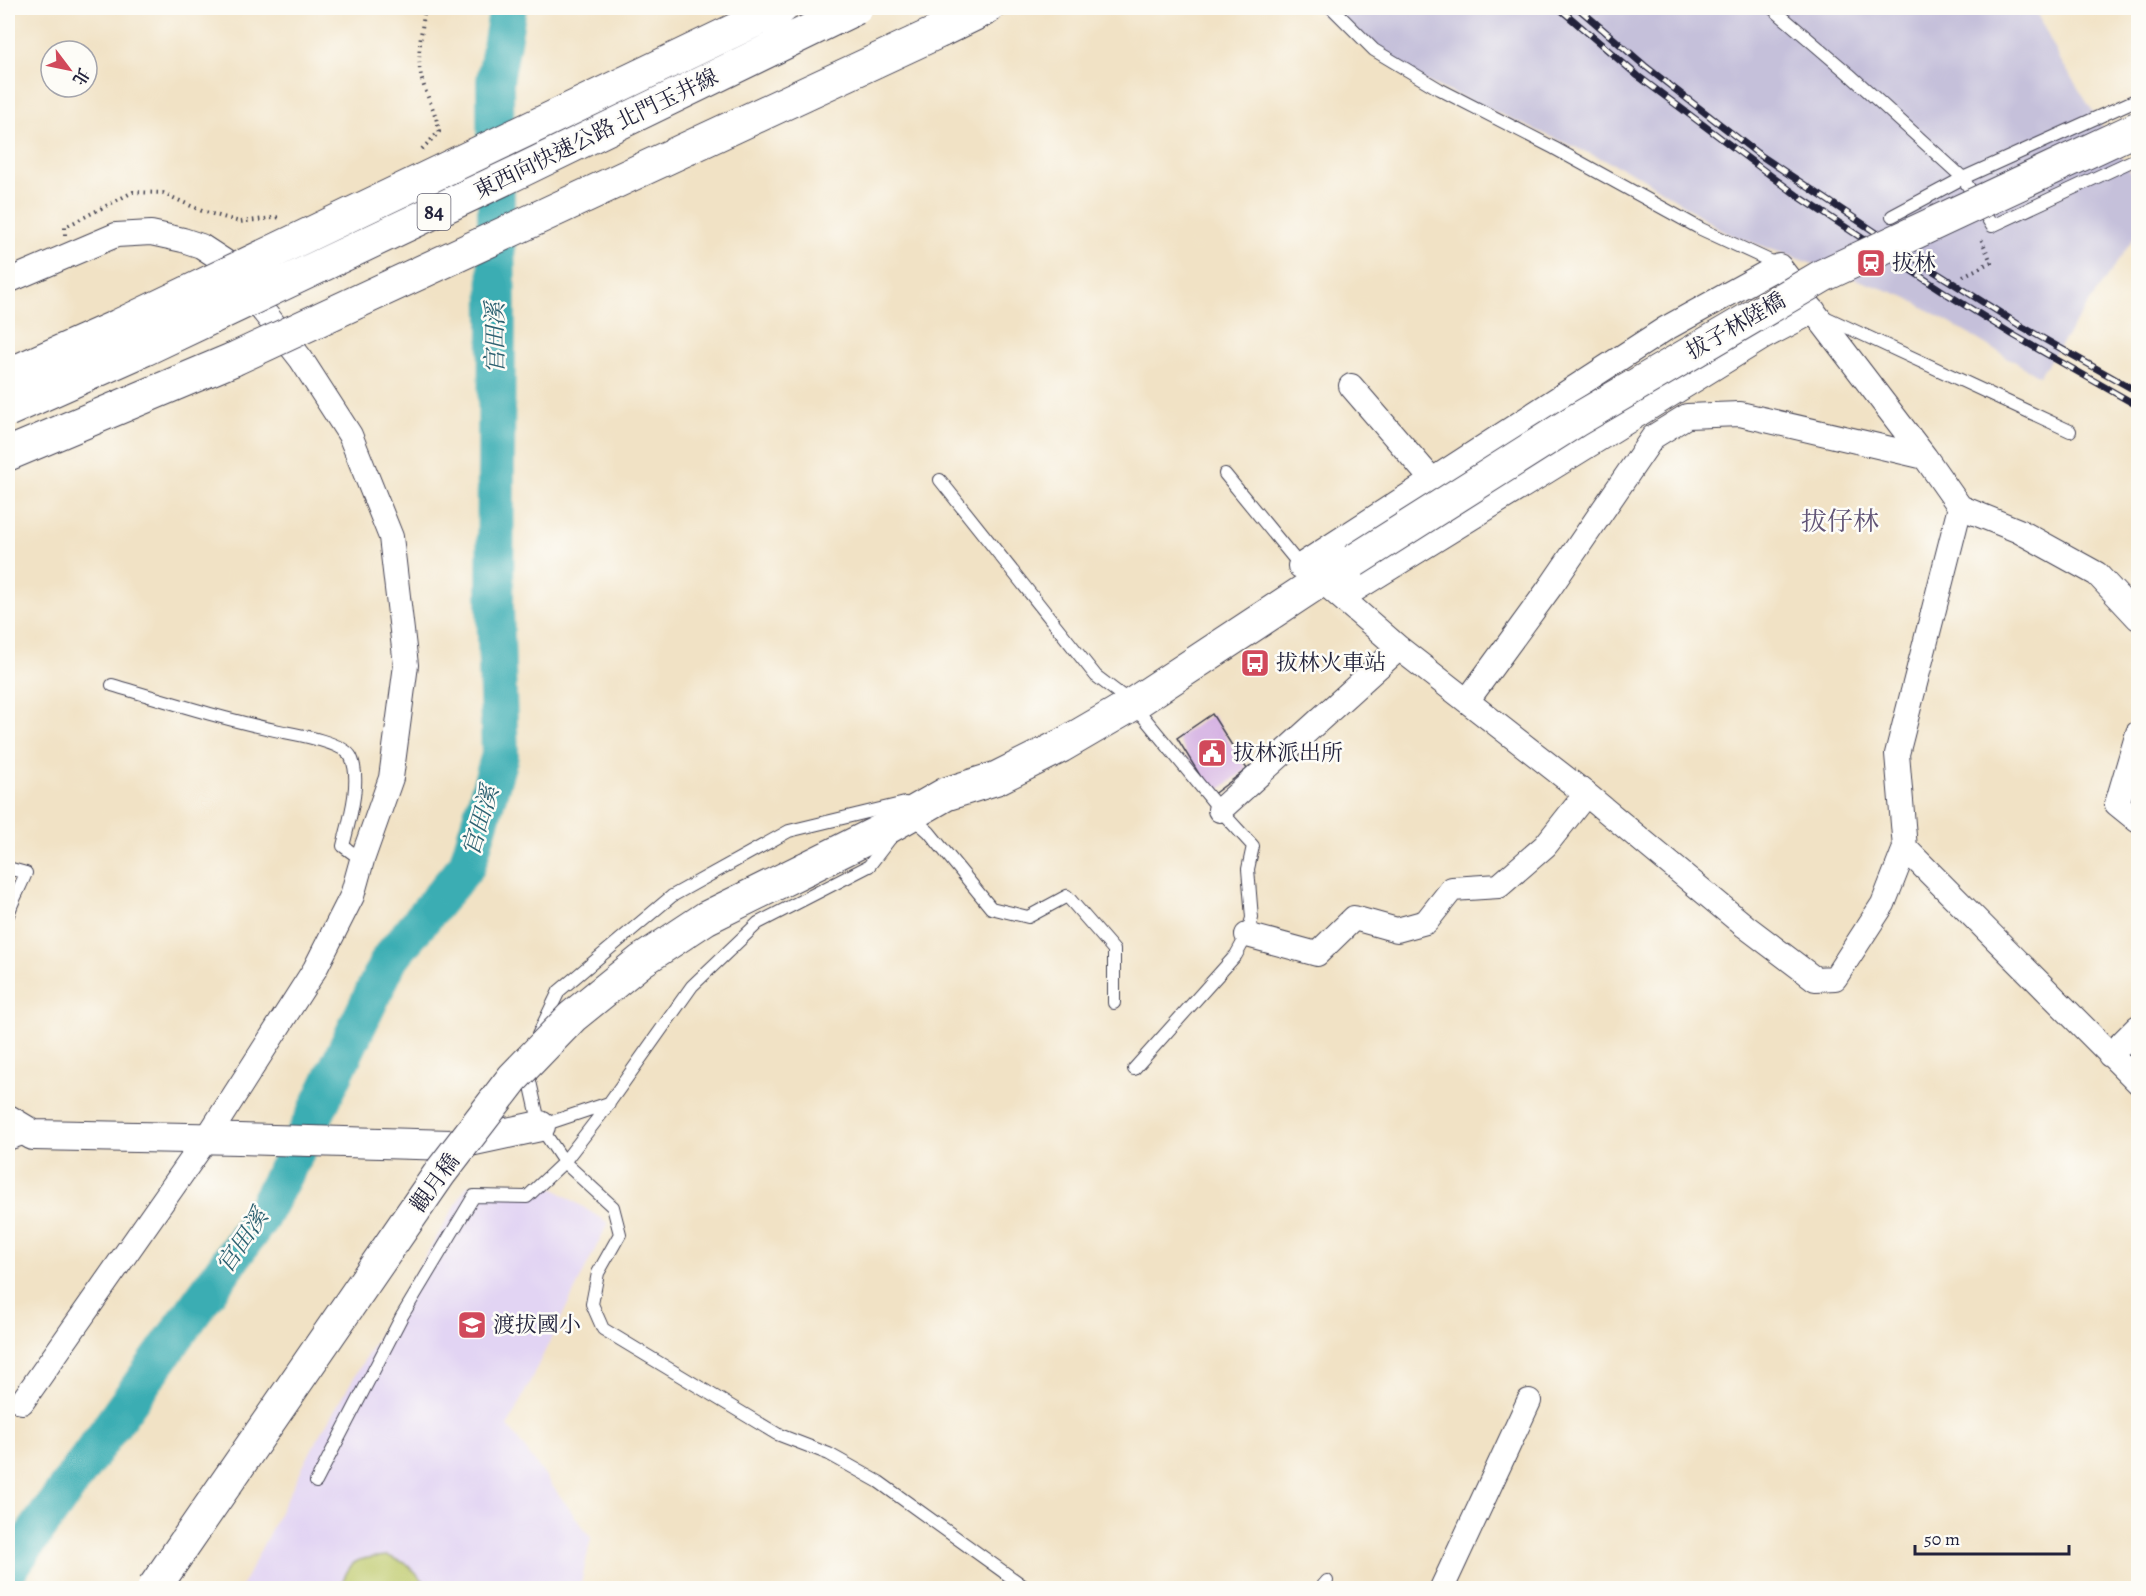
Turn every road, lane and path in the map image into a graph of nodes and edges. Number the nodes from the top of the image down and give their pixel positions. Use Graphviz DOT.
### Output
graph roads {
  1 [pos="425,8"];
  2 [pos="781,8"];
  3 [pos="856,8"];
  4 [pos="987,8"];
  5 [pos="1332,8"];
  6 [pos="1772,8"];
  7 [pos="2139,99"];
  8 [pos="2139,128"];
  9 [pos="414,154"];
  10 [pos="2139,158"];
  11 [pos="1963,178"];
  12 [pos="1892,216"];
  13 [pos="283,217"];
  14 [pos="1979,233"];
  15 [pos="65,257"];
  16 [pos="1871,263"];
  17 [pos="1795,270"];
  18 [pos="1963,276"];
  19 [pos="8,281"];
  20 [pos="1814,311"];
  21 [pos="8,375"];
  22 [pos="1351,386"];
  23 [pos="8,411"];
  24 [pos="2070,431"];
  25 [pos="8,454"];
  26 [pos="1925,457"];
  27 [pos="1225,474"];
  28 [pos="940,480"];
  29 [pos="1433,480"];
  30 [pos="1960,507"];
  31 [pos="1321,581"];
  32 [pos="2139,618"];
  33 [pos="1399,648"];
  34 [pos="112,685"];
  35 [pos="1467,701"];
  36 [pos="1133,704"];
  37 [pos="2139,733"];
  38 [pos="946,794"];
  39 [pos="1586,794"];
  40 [pos="1221,810"];
  41 [pos="909,815"];
  42 [pos="2139,821"];
  43 [pos="1905,848"];
  44 [pos="362,860"];
  45 [pos="8,868"];
  46 [pos="8,915"];
  47 [pos="1247,935"];
  48 [pos="1114,1002"];
  49 [pos="2139,1027"];
  50 [pos="2110,1055"];
  51 [pos="1134,1069"];
  52 [pos="2139,1082"];
  53 [pos="609,1103"];
  54 [pos="8,1120"];
  55 [pos="540,1126"];
  56 [pos="207,1138"];
  57 [pos="20,1139"];
  58 [pos="564,1162"];
  59 [pos="1529,1401"];
  60 [pos="22,1402"];
  61 [pos="316,1482"];
  62 [pos="154,1588"];
  63 [pos="1026,1588"];
  64 [pos="1442,1588"];
  1 -- 9 [label="path"];
  2 -- 21 [label="main road, 東西向快速公路 北門玉井線 / 84, bridge"];
  3 -- 23 [label="main road, 東西向快速公路 北門玉井線 / 84, bridge"];
  4 -- 25 [label="main road, bridge"];
  5 -- 17 [label="lane"];
  6 -- 11 [label="lane"];
  7 -- 11 [label="lane"];
  8 -- 31 [label="main road, 拔子林陸橋, bridge"];
  10 -- 11 [label="lane"];
  11 -- 12 [label="lane"];
  13 -- 15 [label="path"];
  14 -- 18 [label="path"];
  15 -- 19 [label="street"];
  15 -- 44 [label="street"];
  16 -- 17 [label="lane"];
  17 -- 20 [label="street"];
  17 -- 29 [label="street"];
  20 -- 24 [label="lane"];
  20 -- 26 [label="street"];
  20 -- 31 [label="street"];
  22 -- 29 [label="street"];
  26 -- 30 [label="street"];
  26 -- 35 [label="street"];
  27 -- 31 [label="lane"];
  28 -- 36 [label="lane"];
  29 -- 31 [label="street"];
  30 -- 32 [label="street"];
  30 -- 43 [label="street"];
  31 -- 33 [label="street"];
  31 -- 36 [label="main road, 拔子林陸橋"];
  33 -- 35 [label="street"];
  33 -- 40 [label="street"];
  34 -- 44 [label="lane"];
  35 -- 39 [label="street"];
  36 -- 38 [label="main road, 觀月穚"];
  36 -- 40 [label="lane"];
  37 -- 42 [label="street"];
  38 -- 41 [label="main road, 觀月穚"];
  38 -- 55 [label="lane"];
  39 -- 43 [label="street"];
  39 -- 47 [label="street"];
  40 -- 47 [label="lane"];
  41 -- 48 [label="lane"];
  41 -- 53 [label="lane"];
  41 -- 62 [label="main road, 觀月穚, bridge"];
  43 -- 50 [label="street"];
  44 -- 56 [label="street"];
  45 -- 46 [label="lane"];
  47 -- 51 [label="lane"];
  49 -- 50 [label="street"];
  50 -- 52 [label="street"];
  53 -- 55 [label="lane"];
  53 -- 58 [label="lane"];
  54 -- 57 [label="street"];
  55 -- 56 [label="street"];
  55 -- 58 [label="lane"];
  56 -- 57 [label="street"];
  56 -- 60 [label="street"];
  58 -- 61 [label="lane"];
  58 -- 63 [label="lane"];
  59 -- 64 [label="street"];
}
